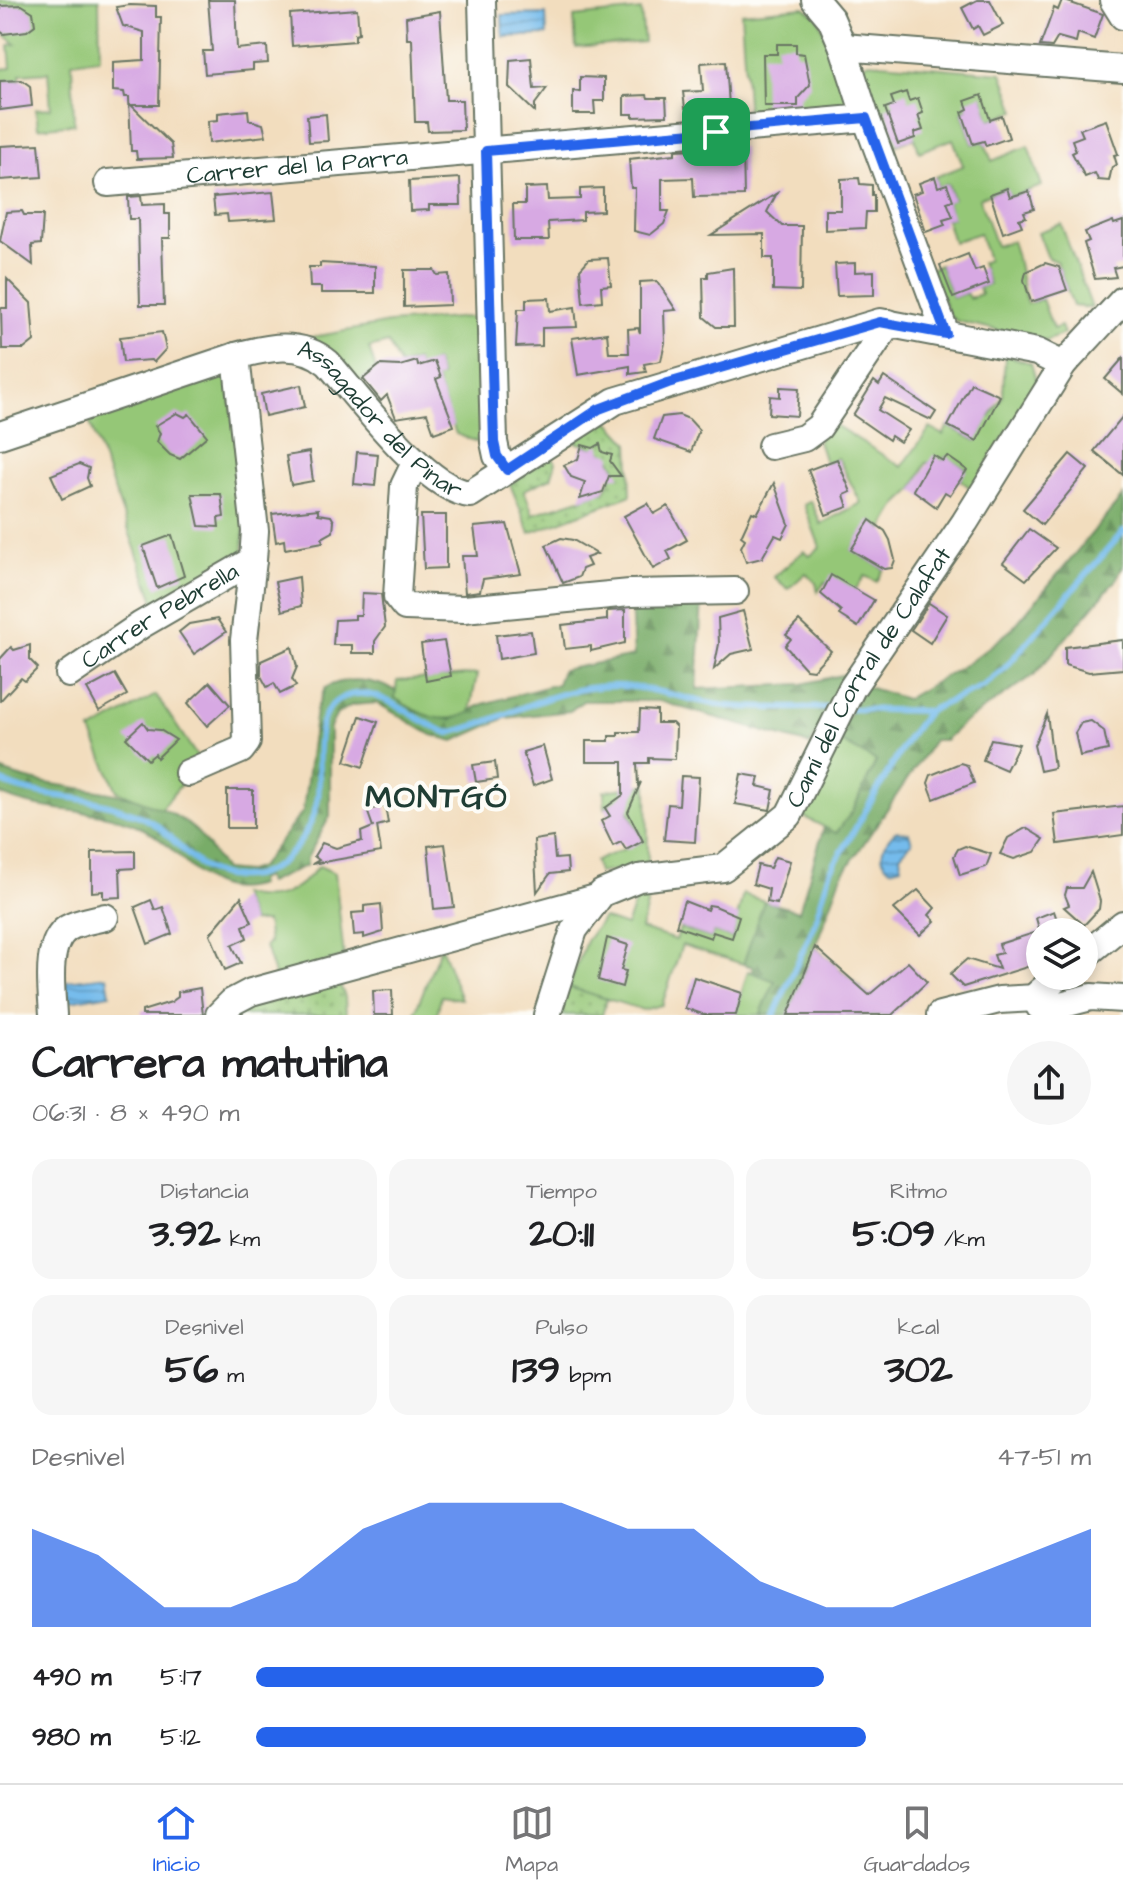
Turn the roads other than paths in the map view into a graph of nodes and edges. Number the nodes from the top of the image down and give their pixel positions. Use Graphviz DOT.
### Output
graph roads {
  1 [pos="482,0"];
  2 [pos="815,0"];
  3 [pos="1113,0"];
  4 [pos="1123,16"];
  5 [pos="843,47"];
  6 [pos="1123,69"];
  7 [pos="866,118"];
  8 [pos="486,151"];
  9 [pos="108,183"];
  10 [pos="1123,300"];
  11 [pos="889,323"];
  12 [pos="946,334"];
  13 [pos="236,356"];
  14 [pos="1063,365"];
  15 [pos="0,435"];
  16 [pos="771,446"];
  17 [pos="415,463"];
  18 [pos="507,470"];
  19 [pos="253,560"];
  20 [pos="735,591"];
  21 [pos="69,674"];
  22 [pos="188,773"];
  23 [pos="596,898"];
  24 [pos="105,917"];
  25 [pos="1123,924"];
  26 [pos="1098,945"];
  27 [pos="1041,990"];
  28 [pos="1037,998"];
  29 [pos="1123,999"];
  30 [pos="53,1015"];
  31 [pos="219,1015"];
  32 [pos="547,1015"];
  33 [pos="940,1015"];
  1 -- 8 [label="street"];
  2 -- 5 [label="street"];
  3 -- 4 [label="street"];
  5 -- 6 [label="street"];
  5 -- 7 [label="street"];
  7 -- 8 [label="street, Carrer del la Parra"];
  7 -- 12 [label="street"];
  8 -- 9 [label="street, Carrer del la Parra"];
  8 -- 18 [label="street"];
  10 -- 14 [label="street, Camí del Corral de Calafat"];
  11 -- 12 [label="street, Assagador del Pinar"];
  11 -- 16 [label="street"];
  11 -- 18 [label="street, Assagador del Pinar"];
  12 -- 14 [label="street, Assagador del Pinar"];
  13 -- 15 [label="street, Assagador del Pinar"];
  13 -- 17 [label="street, Assagador del Pinar"];
  13 -- 19 [label="street, Carrer Pebrella"];
  14 -- 23 [label="street, Camí del Corral de Calafat"];
  17 -- 18 [label="street, Assagador del Pinar"];
  17 -- 20 [label="street"];
  19 -- 21 [label="street, Carrer Pebrella"];
  19 -- 22 [label="street, Carrer Pebrella"];
  23 -- 31 [label="street, Camí del Corral de Calafat"];
  23 -- 32 [label="street"];
  24 -- 30 [label="street"];
  25 -- 26 [label="street"];
  27 -- 28 [label="street"];
  28 -- 29 [label="street"];
  28 -- 33 [label="street"];
}
